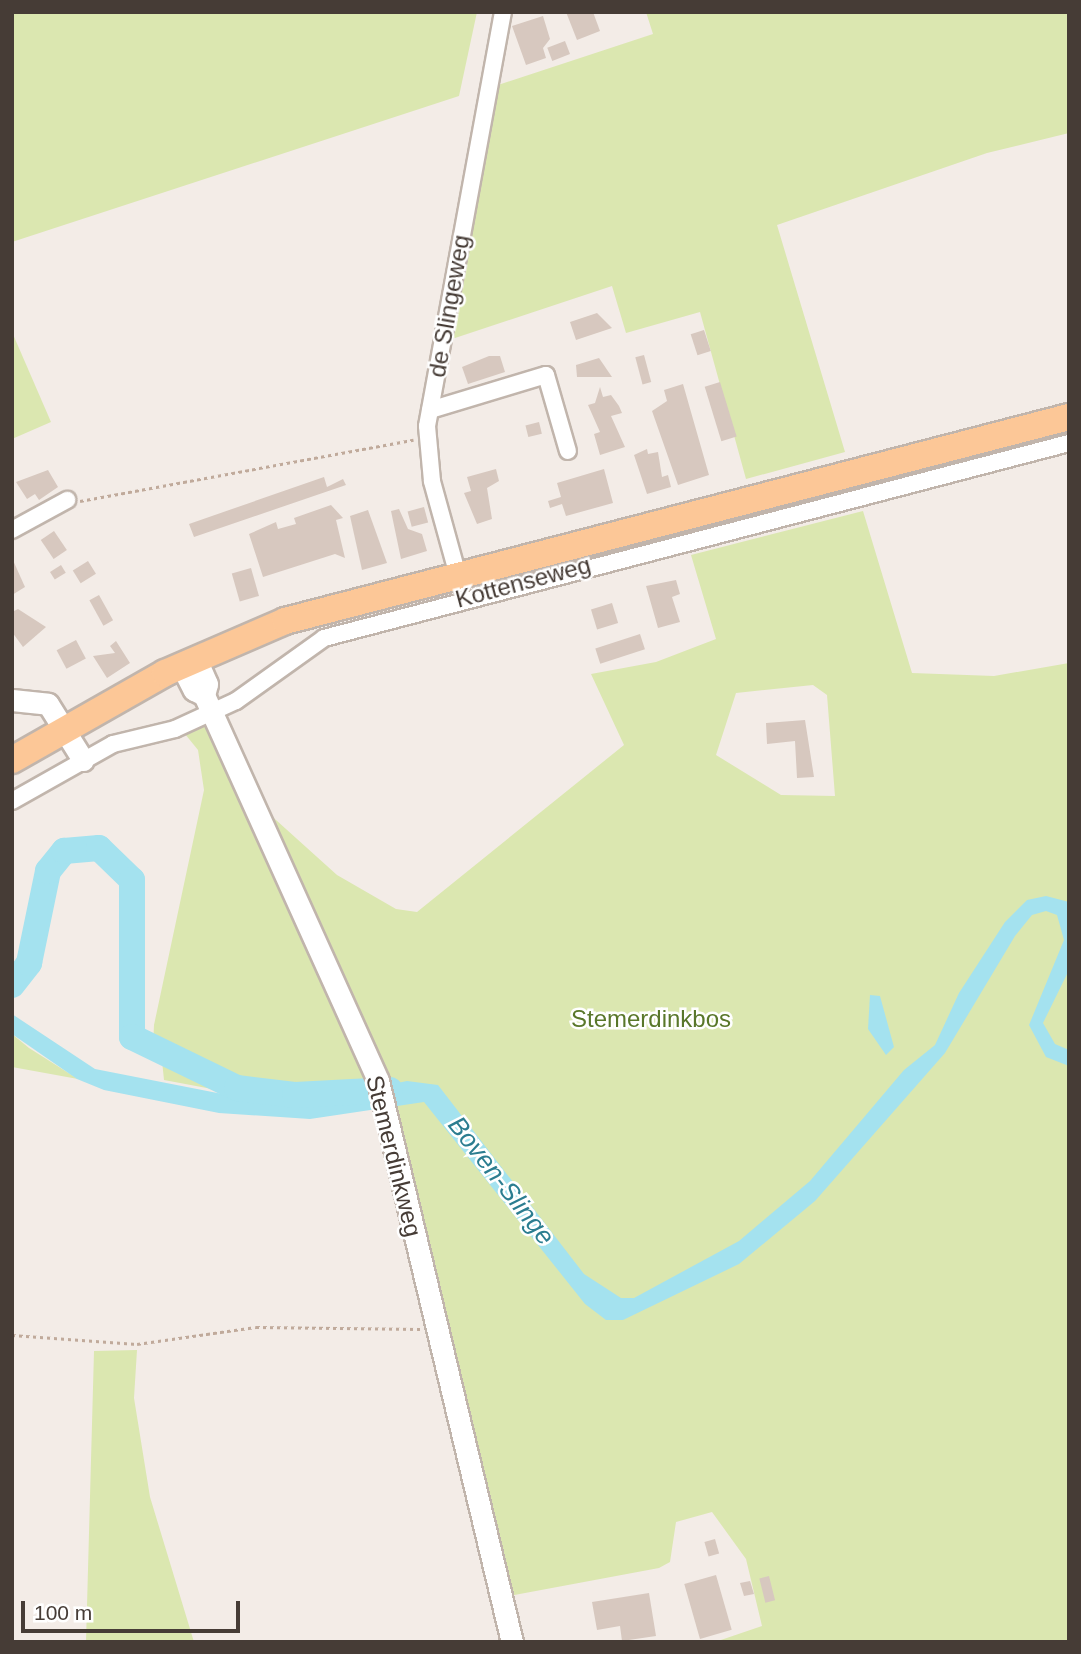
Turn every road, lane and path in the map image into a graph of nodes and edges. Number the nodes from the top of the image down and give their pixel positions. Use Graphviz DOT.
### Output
graph roads {
  1 [pos="503,12"];
  2 [pos="430,410"];
  3 [pos="1069,417"];
  4 [pos="427,438"];
  5 [pos="1069,443"];
  6 [pos="568,451"];
  7 [pos="67,500"];
  8 [pos="725,518"];
  9 [pos="12,530"];
  10 [pos="460,586"];
  11 [pos="197,680"];
  12 [pos="12,701"];
  13 [pos="73,743"];
  14 [pos="12,760"];
  15 [pos="12,776"];
  16 [pos="12,801"];
  17 [pos="437,1330"];
  18 [pos="12,1335"];
  19 [pos="512,1642"];
  1 -- 2 [label="street, de Slingeweg"];
  2 -- 4 [label="street, de Slingeweg"];
  2 -- 6 [label="street"];
  3 -- 8 [label="main road, Kottenseweg"];
  4 -- 7 [label="path"];
  4 -- 10 [label="street, de Slingeweg"];
  5 -- 8 [label="street, Kottenseweg"];
  7 -- 9 [label="street"];
  8 -- 10 [label="main road, Kottenseweg"];
  10 -- 11 [label="street, Kottenseweg"];
  10 -- 11 [label="main road, Kottenseweg"];
  11 -- 13 [label="main road, Kottenseweg"];
  11 -- 13 [label="street, Kottenseweg"];
  11 -- 17 [label="street, Stemerdinkweg"];
  12 -- 13 [label="street"];
  13 -- 14 [label="main road, Kottenseweg"];
  13 -- 15 [label="main road, Kottenseweg"];
  13 -- 16 [label="street, Kottenseweg"];
  17 -- 18 [label="path"];
  17 -- 19 [label="street, Stemerdinkweg"];
}
